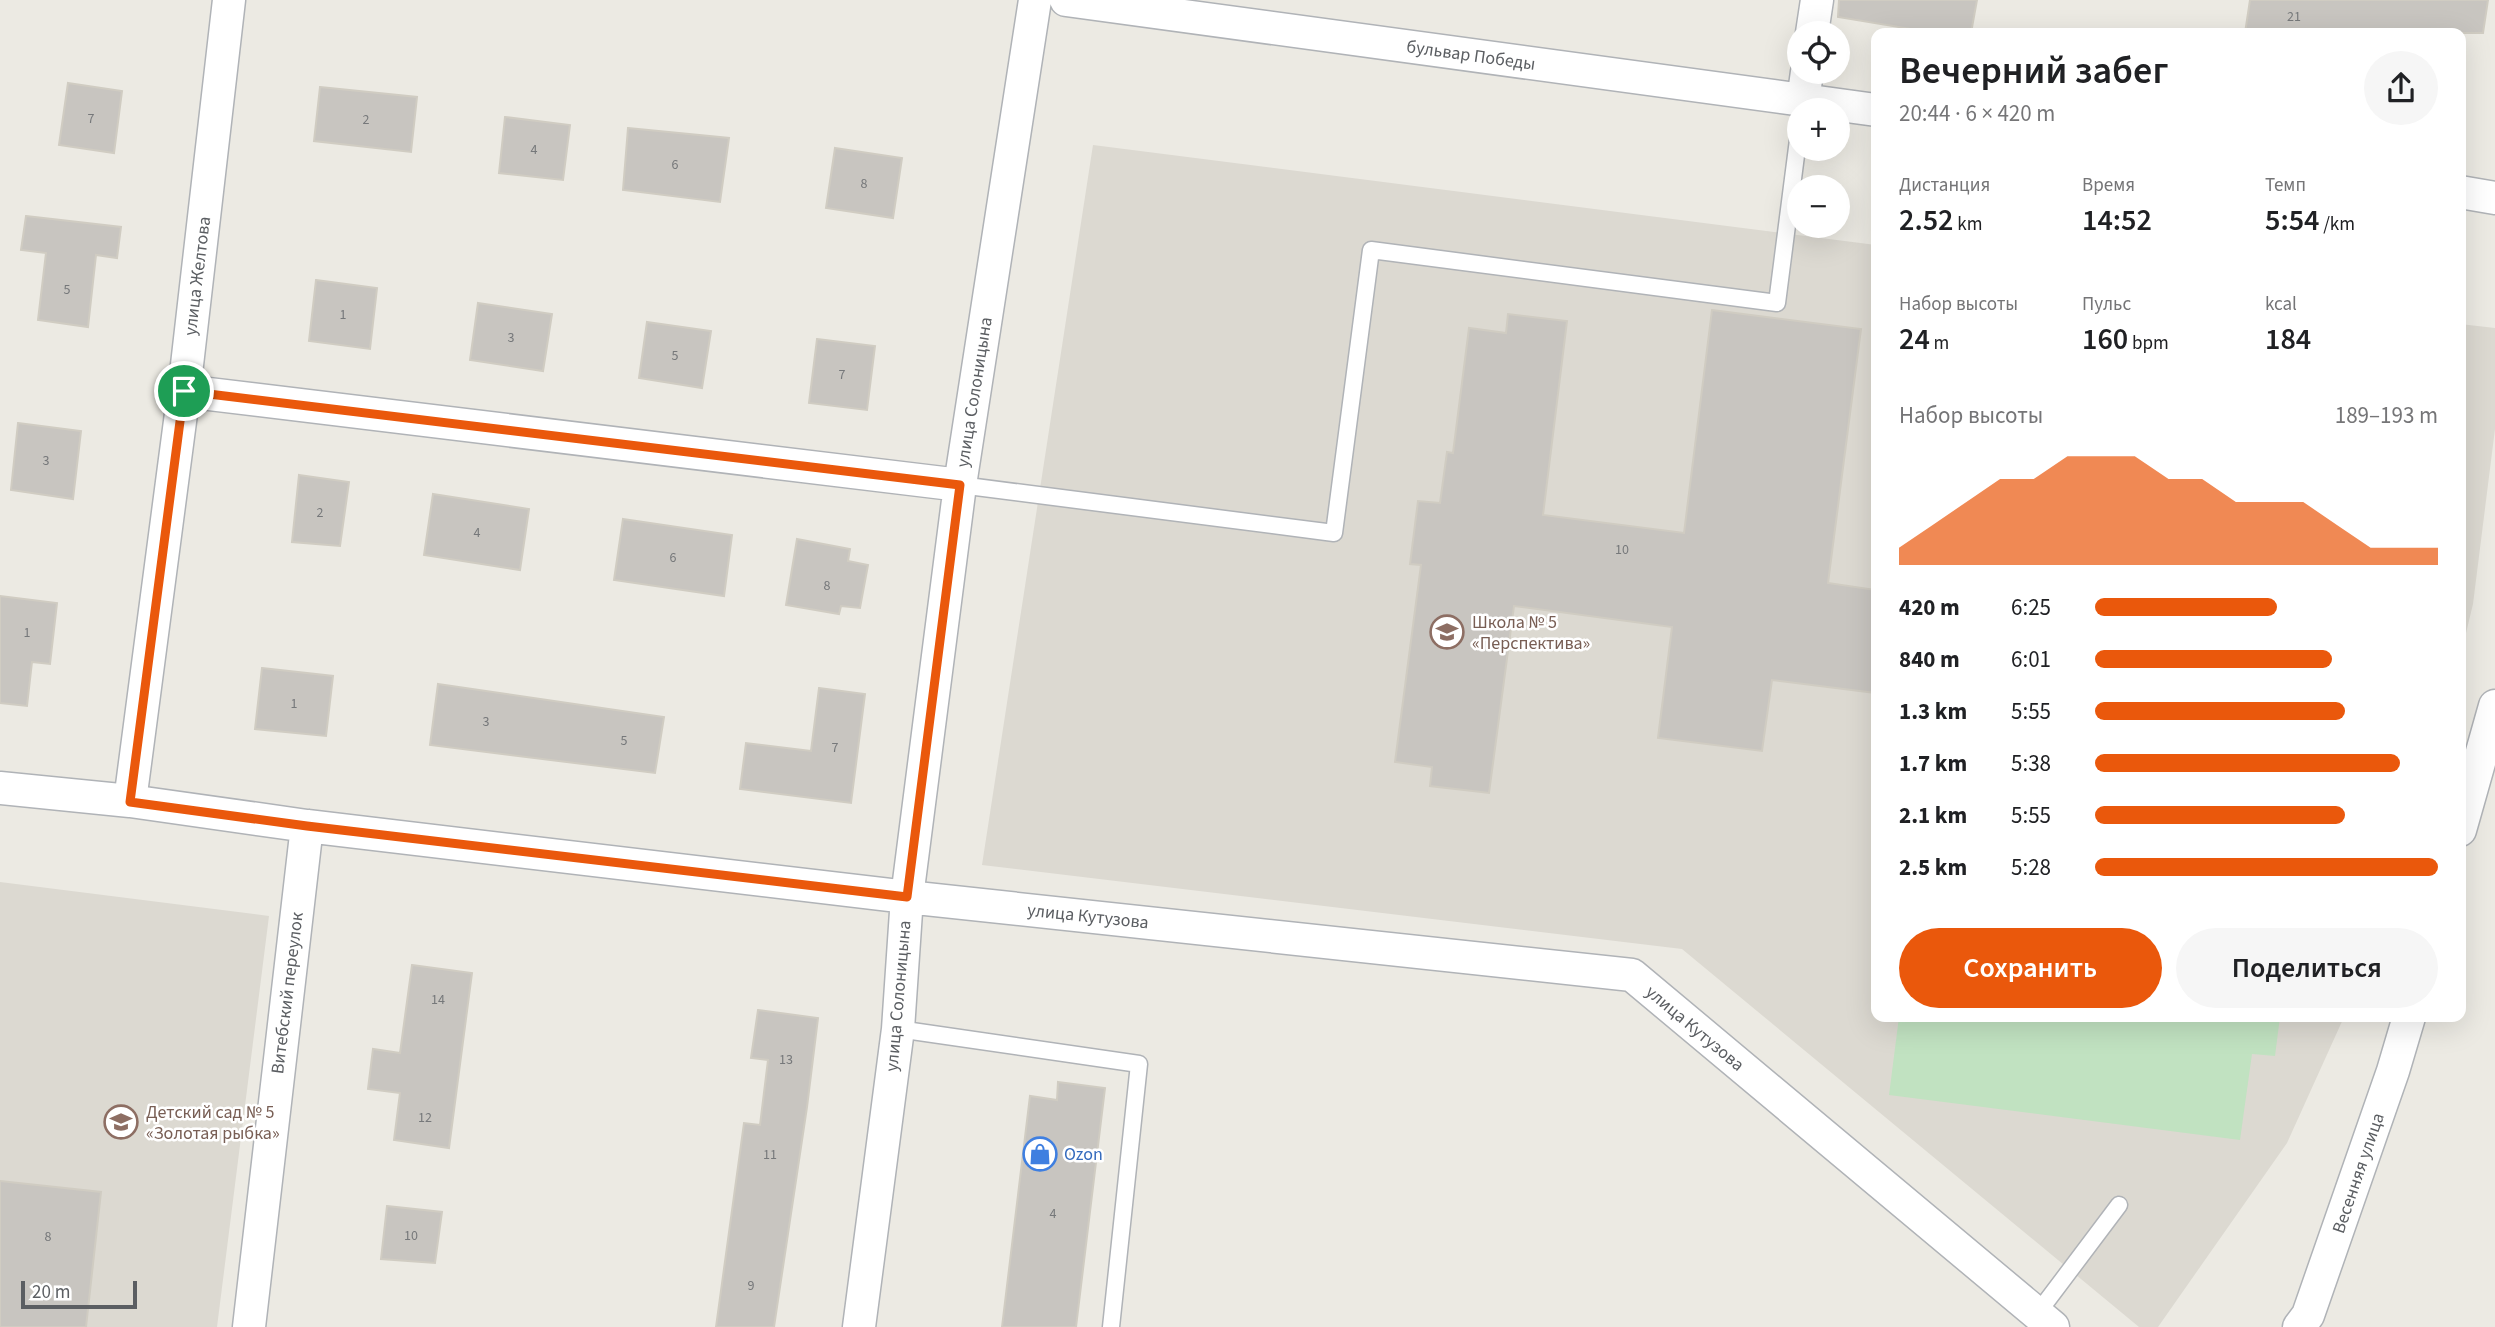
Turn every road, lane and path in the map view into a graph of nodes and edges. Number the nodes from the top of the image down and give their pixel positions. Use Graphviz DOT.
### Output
graph roads {
  1 [pos="229,0"];
  2 [pos="1035,0"];
  3 [pos="1066,0"];
  4 [pos="1817,0"];
  5 [pos="1814,21"];
  6 [pos="1804,94"];
  7 [pos="1871,109"];
  8 [pos="1795,161"];
  9 [pos="2466,193"];
  10 [pos="2495,198"];
  11 [pos="184,391"];
  12 [pos="960,485"];
  13 [pos="2495,706"];
  14 [pos="0,788"];
  15 [pos="130,802"];
  16 [pos="2466,809"];
  17 [pos="307,826"];
  18 [pos="907,897"];
  19 [pos="2408,1022"];
  20 [pos="898,1029"];
  21 [pos="2119,1205"];
  22 [pos="2045,1321"];
  23 [pos="249,1327"];
  24 [pos="859,1327"];
  25 [pos="1111,1327"];
  26 [pos="2300,1327"];
  1 -- 11 [label="street, улица Желтова"];
  2 -- 12 [label="street, улица Солоницына"];
  3 -- 6 [label="street, бульвар Победы"];
  4 -- 5 [label="street"];
  6 -- 7 [label="street, бульвар Победы"];
  8 -- 12 [label="lane"];
  9 -- 10 [label="street"];
  11 -- 12 [label="street"];
  11 -- 15 [label="street, улица Желтова"];
  12 -- 18 [label="street, улица Солоницына"];
  13 -- 16 [label="street"];
  14 -- 15 [label="street, улица Кутузова"];
  15 -- 17 [label="street, улица Кутузова"];
  17 -- 18 [label="street, улица Кутузова"];
  17 -- 23 [label="street, Витебский переулок"];
  18 -- 20 [label="street, улица Солоницына"];
  18 -- 22 [label="street, улица Кутузова"];
  19 -- 26 [label="street, Весенняя улица"];
  20 -- 24 [label="street, улица Солоницына"];
  20 -- 25 [label="lane"];
  21 -- 22 [label="lane"];
}
